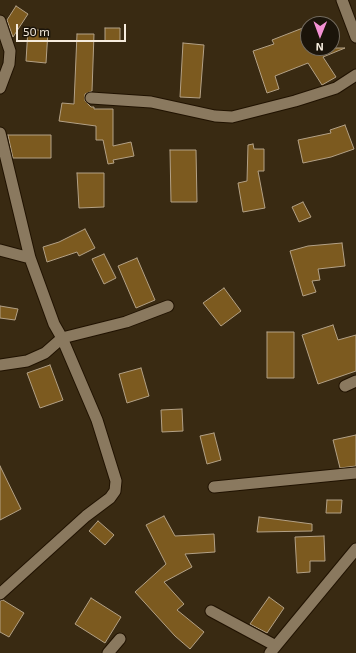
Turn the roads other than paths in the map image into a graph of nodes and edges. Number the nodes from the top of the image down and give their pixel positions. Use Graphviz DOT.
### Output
graph roads {
  1 [pos="342,0"];
  2 [pos="0,21"];
  3 [pos="356,36"];
  4 [pos="356,75"];
  5 [pos="0,88"];
  6 [pos="91,98"];
  7 [pos="0,133"];
  8 [pos="0,250"];
  9 [pos="30,258"];
  10 [pos="168,306"];
  11 [pos="62,338"];
  12 [pos="0,365"];
  13 [pos="356,381"];
  14 [pos="345,386"];
  15 [pos="356,473"];
  16 [pos="214,487"];
  17 [pos="356,549"];
  18 [pos="0,594"];
  19 [pos="211,611"];
  20 [pos="120,639"];
  21 [pos="273,649"];
  22 [pos="108,653"];
  1 -- 3 [label="street"];
  2 -- 5 [label="street"];
  4 -- 6 [label="street"];
  7 -- 9 [label="street"];
  8 -- 9 [label="street"];
  9 -- 11 [label="street"];
  10 -- 11 [label="street"];
  11 -- 12 [label="street"];
  11 -- 18 [label="street"];
  13 -- 14 [label="street"];
  15 -- 16 [label="street"];
  17 -- 21 [label="street"];
  19 -- 21 [label="street"];
  20 -- 22 [label="street"];
}
